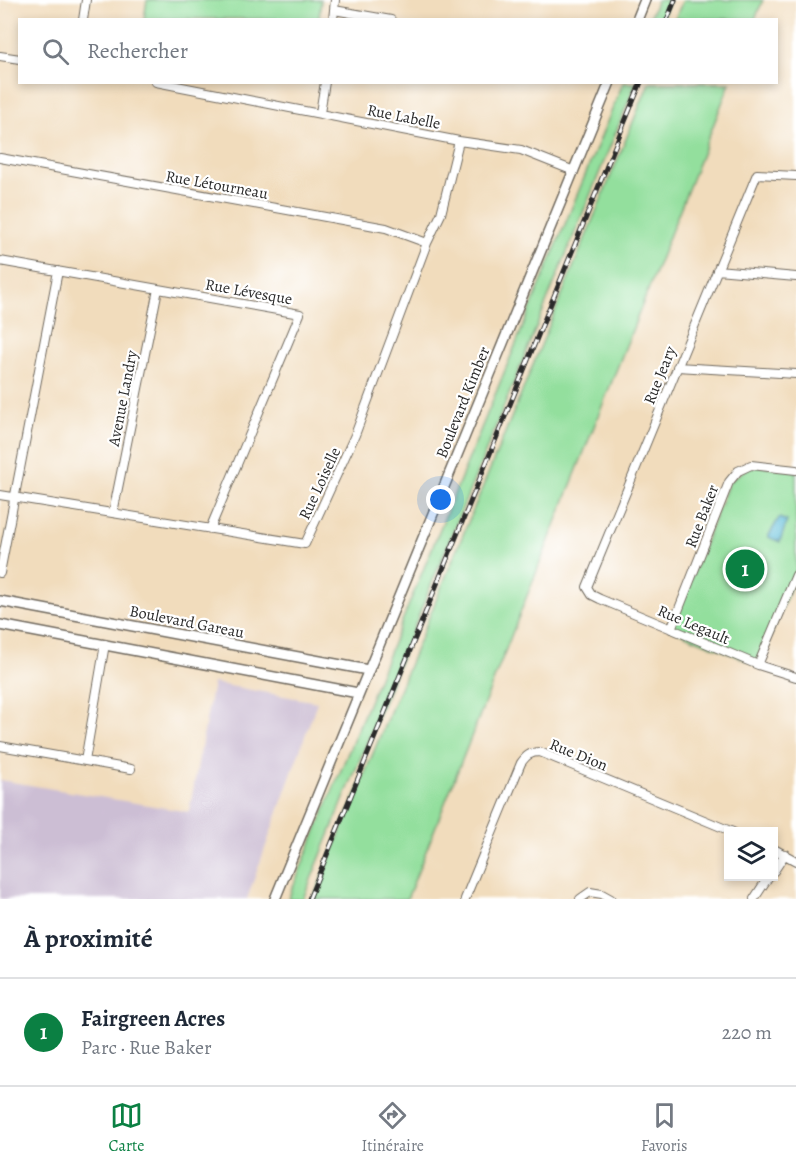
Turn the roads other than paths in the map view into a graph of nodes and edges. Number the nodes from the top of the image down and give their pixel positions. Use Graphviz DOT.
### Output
graph roads {
  1 [pos="86,0"];
  2 [pos="335,0"];
  3 [pos="645,0"];
  4 [pos="334,10"];
  5 [pos="83,18"];
  6 [pos="333,18"];
  7 [pos="380,18"];
  8 [pos="638,18"];
  9 [pos="0,56"];
  10 [pos="18,59"];
  11 [pos="167,84"];
  12 [pos="325,84"];
  13 [pos="609,84"];
  14 [pos="320,113"];
  15 [pos="459,141"];
  16 [pos="0,158"];
  17 [pos="574,171"];
  18 [pos="796,176"];
  19 [pos="427,243"];
  20 [pos="0,261"];
  21 [pos="717,270"];
  22 [pos="58,271"];
  23 [pos="796,277"];
  24 [pos="158,289"];
  25 [pos="677,368"];
  26 [pos="796,374"];
  27 [pos="796,470"];
  28 [pos="0,495"];
  29 [pos="14,497"];
  30 [pos="113,513"];
  31 [pos="210,529"];
  32 [pos="0,573"];
  33 [pos="796,575"];
  34 [pos="587,587"];
  35 [pos="0,601"];
  36 [pos="0,625"];
  37 [pos="671,629"];
  38 [pos="105,644"];
  39 [pos="758,665"];
  40 [pos="368,670"];
  41 [pos="796,677"];
  42 [pos="358,693"];
  43 [pos="0,746"];
  44 [pos="85,761"];
  45 [pos="131,769"];
  46 [pos="724,827"];
  47 [pos="778,851"];
  48 [pos="785,854"];
  49 [pos="796,861"];
  50 [pos="778,865"];
  51 [pos="767,881"];
  52 [pos="275,899"];
  53 [pos="465,899"];
  54 [pos="580,899"];
  55 [pos="611,899"];
  56 [pos="754,899"];
  1 -- 5 [label="street"];
  2 -- 4 [label="street"];
  3 -- 8 [label="street"];
  4 -- 6 [label="street"];
  4 -- 7 [label="street"];
  9 -- 10 [label="street"];
  11 -- 14 [label="street, Rue Labelle"];
  12 -- 14 [label="street"];
  13 -- 17 [label="street, Boulevard Kimber"];
  14 -- 15 [label="street, Rue Labelle"];
  15 -- 17 [label="street, Rue Labelle"];
  15 -- 19 [label="street, Rue Loiselle"];
  16 -- 19 [label="street, Rue Létourneau"];
  17 -- 40 [label="street, Boulevard Kimber"];
  18 -- 21 [label="street, Rue Jeary"];
  19 -- 31 [label="street, Rue Loiselle"];
  20 -- 22 [label="street, Rue Lévesque"];
  21 -- 23 [label="street"];
  21 -- 25 [label="street, Rue Jeary"];
  22 -- 24 [label="street, Rue Lévesque"];
  22 -- 29 [label="street"];
  24 -- 30 [label="street, Avenue Landry"];
  24 -- 31 [label="street, Rue Lévesque"];
  25 -- 26 [label="street"];
  25 -- 34 [label="street, Rue Jeary"];
  27 -- 37 [label="street, Rue Baker"];
  28 -- 29 [label="street, Rue Loiselle"];
  29 -- 30 [label="street, Rue Loiselle"];
  29 -- 32 [label="street"];
  30 -- 31 [label="street, Rue Loiselle"];
  33 -- 39 [label="street"];
  34 -- 37 [label="street, Rue Legault"];
  35 -- 40 [label="street, Boulevard Gareau"];
  36 -- 38 [label="street"];
  37 -- 39 [label="street, Rue Legault"];
  38 -- 42 [label="street"];
  38 -- 44 [label="street"];
  39 -- 41 [label="street, Rue Legault"];
  40 -- 42 [label="street, Boulevard Kimber"];
  42 -- 52 [label="street, Boulevard Kimber"];
  43 -- 44 [label="street"];
  44 -- 45 [label="street"];
  46 -- 53 [label="street, Rue Dion"];
  47 -- 48 [label="street"];
  48 -- 49 [label="street"];
  48 -- 50 [label="street"];
  51 -- 56 [label="street"];
  54 -- 55 [label="street"];
}
